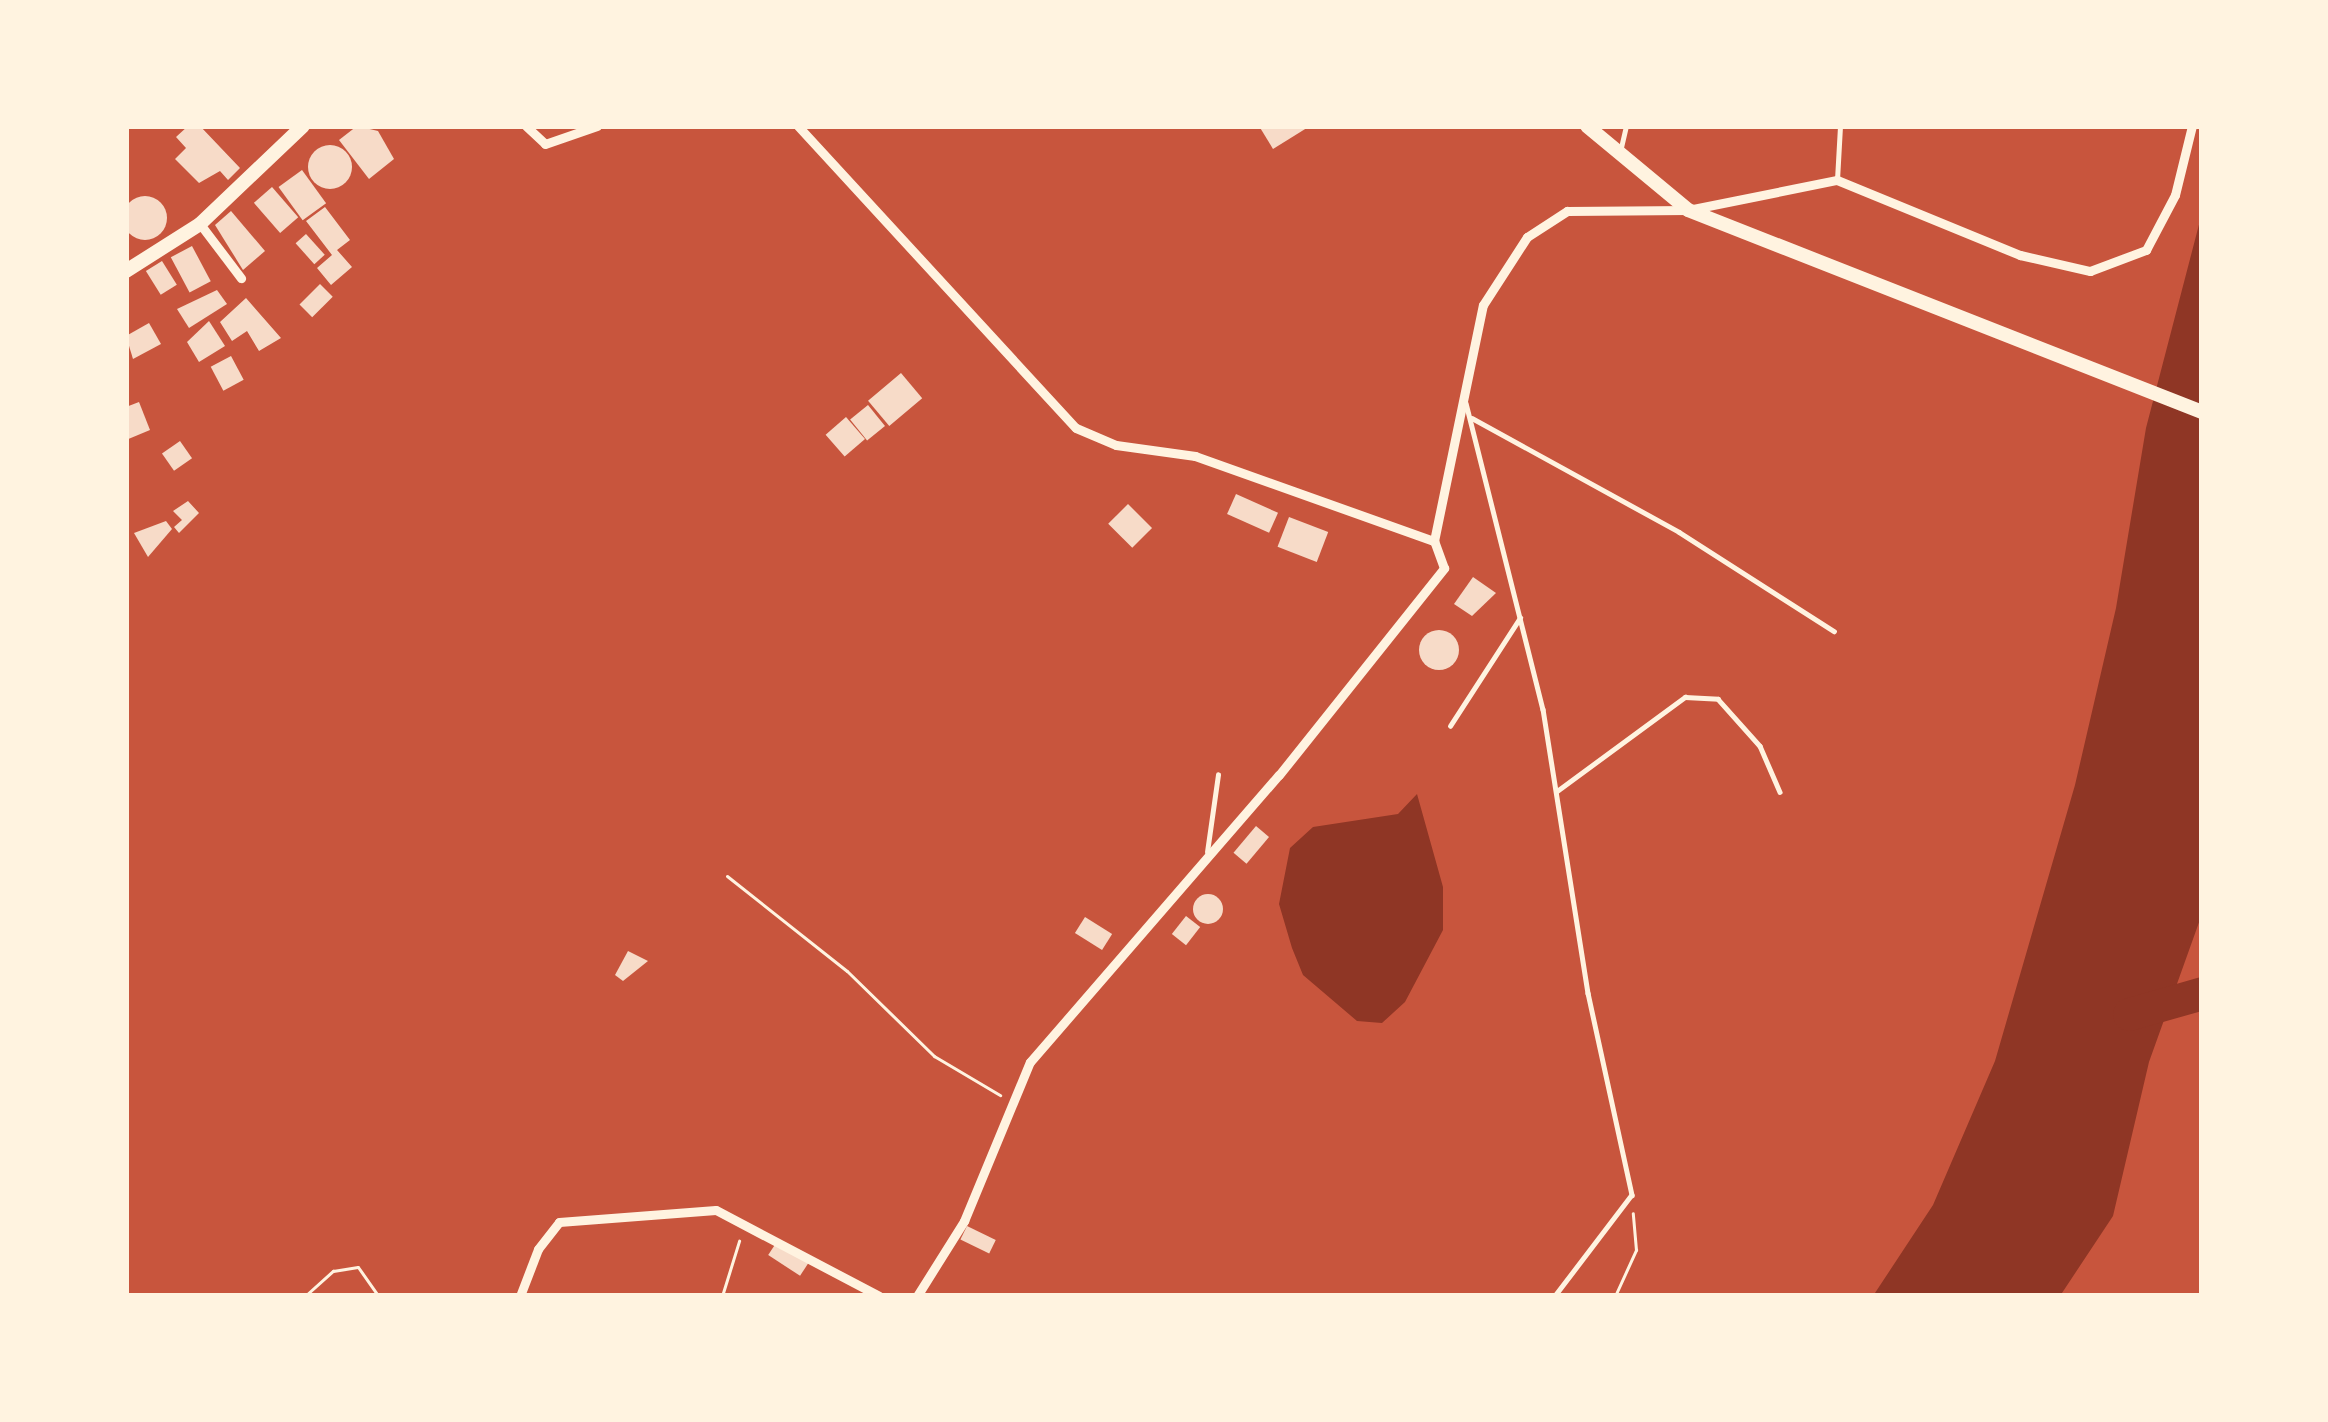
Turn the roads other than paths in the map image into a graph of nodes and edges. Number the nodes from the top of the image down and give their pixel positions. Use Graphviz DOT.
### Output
graph roads {
  1 [pos="303,126"];
  2 [pos="526,126"];
  3 [pos="596,126"];
  4 [pos="798,126"];
  5 [pos="1587,126"];
  6 [pos="1625,126"];
  7 [pos="1840,126"];
  8 [pos="2192,126"];
  9 [pos="1619,157"];
  10 [pos="1837,179"];
  11 [pos="1688,210"];
  12 [pos="200,224"];
  13 [pos="126,271"];
  14 [pos="241,278"];
  15 [pos="1464,395"];
  16 [pos="2202,412"];
  17 [pos="1470,418"];
  18 [pos="1433,541"];
  19 [pos="1520,618"];
  20 [pos="1834,631"];
  21 [pos="1450,726"];
  22 [pos="1218,775"];
  23 [pos="1556,792"];
  24 [pos="1780,792"];
  25 [pos="1207,858"];
  26 [pos="520,1296"];
  27 [pos="879,1296"];
  28 [pos="917,1296"];
  29 [pos="1555,1296"];
  1 -- 12 [label="main road"];
  2 -- 3 [label="street"];
  4 -- 18 [label="street"];
  5 -- 9 [label="main road"];
  6 -- 9 [label="lane"];
  7 -- 10 [label="lane"];
  8 -- 10 [label="street"];
  9 -- 11 [label="main road"];
  10 -- 11 [label="street"];
  11 -- 15 [label="street"];
  11 -- 16 [label="main road"];
  12 -- 13 [label="main road"];
  12 -- 14 [label="street"];
  15 -- 17 [label="lane"];
  15 -- 18 [label="street"];
  17 -- 19 [label="lane"];
  17 -- 20 [label="lane"];
  18 -- 25 [label="street"];
  19 -- 21 [label="lane"];
  19 -- 23 [label="lane"];
  22 -- 25 [label="lane"];
  23 -- 24 [label="lane"];
  23 -- 29 [label="lane"];
  25 -- 28 [label="street"];
  26 -- 27 [label="street"];
}
